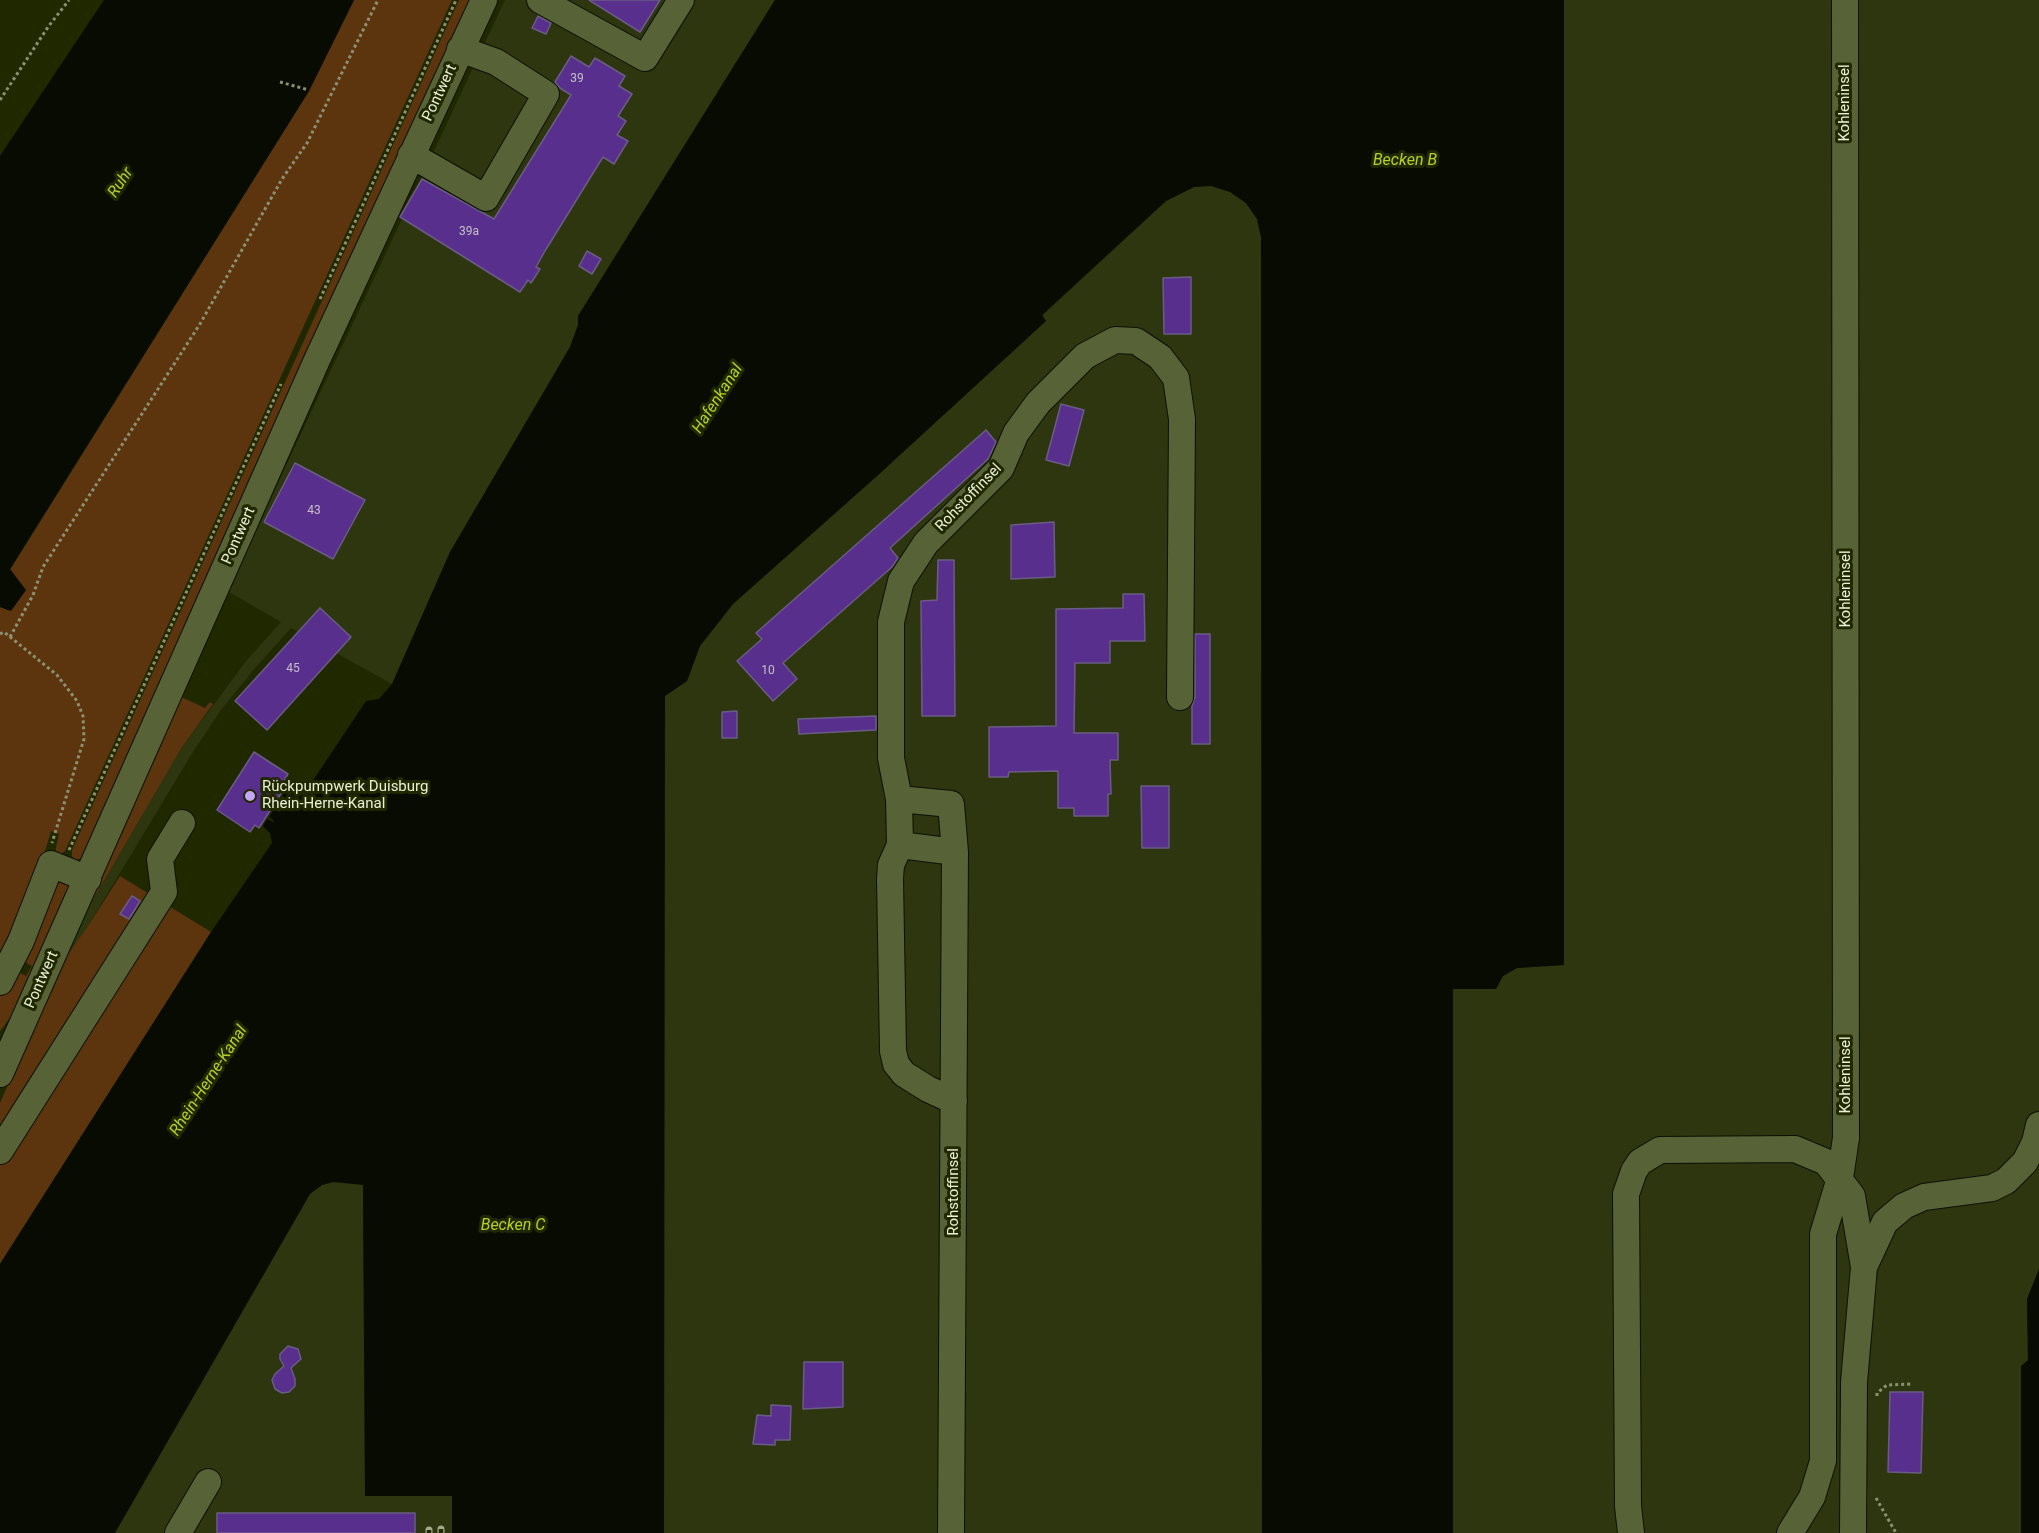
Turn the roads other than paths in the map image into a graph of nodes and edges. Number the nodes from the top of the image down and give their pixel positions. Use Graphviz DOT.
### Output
graph roads {
  1 [pos="483,0"];
  2 [pos="540,0"];
  3 [pos="681,0"];
  4 [pos="1845,0"];
  5 [pos="460,49"];
  6 [pos="411,155"];
  7 [pos="1180,697"];
  8 [pos="899,799"];
  9 [pos="182,823"];
  10 [pos="900,845"];
  11 [pos="955,852"];
  12 [pos="88,879"];
  13 [pos="0,982"];
  14 [pos="0,1074"];
  15 [pos="954,1101"];
  16 [pos="2039,1125"];
  17 [pos="0,1151"];
  18 [pos="1840,1178"];
  19 [pos="1864,1267"];
  20 [pos="1854,1382"];
  21 [pos="1824,1388"];
  22 [pos="208,1482"];
  23 [pos="178,1533"];
  24 [pos="951,1533"];
  25 [pos="1631,1533"];
  26 [pos="1790,1533"];
  27 [pos="1853,1533"];
  1 -- 5 [label="street, Pontwert"];
  2 -- 3 [label="street"];
  4 -- 18 [label="street, Kohleninsel"];
  5 -- 6 [label="street, Pontwert"];
  5 -- 6 [label="street"];
  6 -- 12 [label="street, Pontwert"];
  7 -- 8 [label="street, Rohstoffinsel"];
  8 -- 10 [label="street, Rohstoffinsel"];
  8 -- 11 [label="street, Rohstoffinsel"];
  9 -- 17 [label="street"];
  10 -- 11 [label="street"];
  10 -- 15 [label="street"];
  11 -- 15 [label="street, Rohstoffinsel"];
  12 -- 13 [label="street"];
  12 -- 14 [label="street, Pontwert"];
  15 -- 24 [label="street, Rohstoffinsel"];
  16 -- 19 [label="street"];
  18 -- 19 [label="street"];
  18 -- 21 [label="street, Kohleninsel"];
  18 -- 25 [label="street"];
  19 -- 20 [label="street"];
  20 -- 21 [label="street"];
  20 -- 27 [label="street"];
  21 -- 26 [label="street, Kohleninsel"];
  22 -- 23 [label="street"];
}
